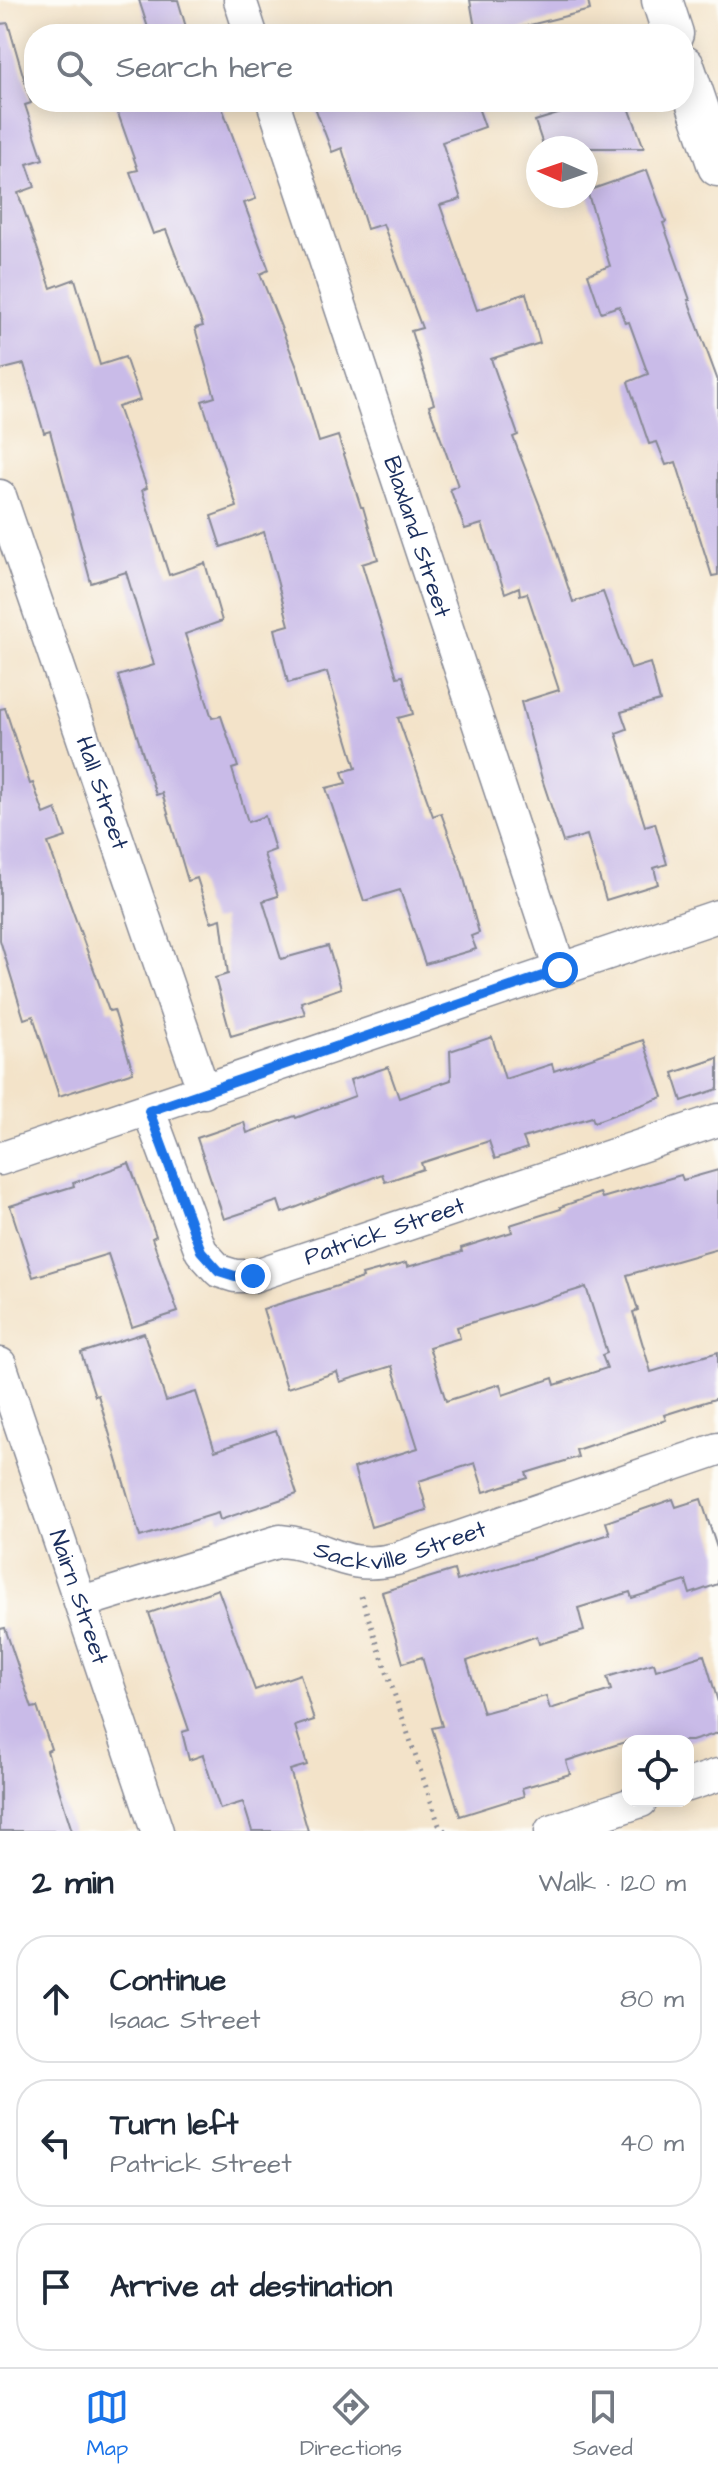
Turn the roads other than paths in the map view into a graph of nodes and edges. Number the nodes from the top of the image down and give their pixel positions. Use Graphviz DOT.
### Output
graph roads {
  1 [pos="240,0"];
  2 [pos="662,0"];
  3 [pos="248,24"];
  4 [pos="670,24"];
  5 [pos="694,95"];
  6 [pos="276,112"];
  7 [pos="718,166"];
  8 [pos="0,496"];
  9 [pos="718,916"];
  10 [pos="560,970"];
  11 [pos="204,1092"];
  12 [pos="149,1111"];
  13 [pos="718,1120"];
  14 [pos="0,1159"];
  15 [pos="0,1364"];
  16 [pos="718,1449"];
  17 [pos="82,1602"];
  18 [pos="718,1775"];
  19 [pos="694,1783"];
  20 [pos="623,1807"];
  21 [pos="157,1831"];
  22 [pos="551,1831"];
  1 -- 3 [label="street"];
  2 -- 4 [label="street"];
  5 -- 7 [label="street"];
  6 -- 10 [label="street, Blaxland Street"];
  8 -- 11 [label="street, Hall Street"];
  9 -- 10 [label="street"];
  10 -- 11 [label="street"];
  11 -- 12 [label="street"];
  12 -- 13 [label="street, Patrick Street"];
  12 -- 14 [label="street"];
  15 -- 17 [label="street, Nairn Street"];
  16 -- 17 [label="street, Sackville Street"];
  17 -- 21 [label="street, Nairn Street"];
  18 -- 19 [label="street"];
  20 -- 22 [label="street"];
}
